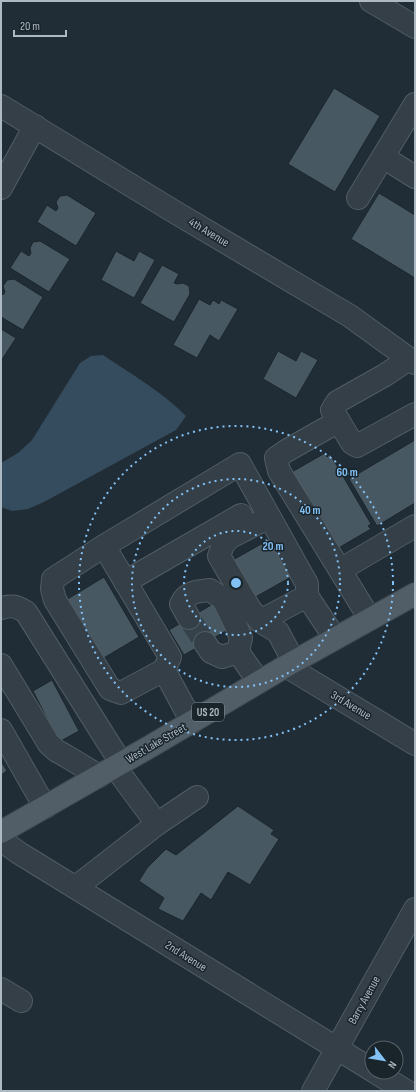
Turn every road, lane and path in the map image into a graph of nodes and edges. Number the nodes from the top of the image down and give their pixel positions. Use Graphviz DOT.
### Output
graph roads {
  1 [pos="371,1"];
  2 [pos="415,27"];
  3 [pos="415,104"];
  4 [pos="1,106"];
  5 [pos="35,126"];
  6 [pos="383,157"];
  7 [pos="415,177"];
  8 [pos="1,188"];
  9 [pos="358,198"];
  10 [pos="412,361"];
  11 [pos="415,414"];
  12 [pos="339,421"];
  13 [pos="268,516"];
  14 [pos="415,526"];
  15 [pos="104,546"];
  16 [pos="340,570"];
  17 [pos="125,582"];
  18 [pos="415,594"];
  19 [pos="307,596"];
  20 [pos="1,608"];
  21 [pos="189,618"];
  22 [pos="370,619"];
  23 [pos="260,621"];
  24 [pos="334,638"];
  25 [pos="205,643"];
  26 [pos="238,652"];
  27 [pos="290,664"];
  28 [pos="1,665"];
  29 [pos="164,670"];
  30 [pos="259,682"];
  31 [pos="192,722"];
  32 [pos="1,730"];
  33 [pos="415,744"];
  34 [pos="112,769"];
  35 [pos="197,797"];
  36 [pos="45,807"];
  37 [pos="157,824"];
  38 [pos="1,832"];
  39 [pos="1,840"];
  40 [pos="76,888"];
  41 [pos="415,909"];
  42 [pos="1,989"];
  43 [pos="22,1001"];
  44 [pos="336,1049"];
  45 [pos="364,1065"];
  46 [pos="388,1080"];
  47 [pos="313,1091"];
  48 [pos="406,1091"];
  1 -- 2 [label="street"];
  3 -- 6 [label="street"];
  4 -- 5 [label="street, 4th Avenue"];
  5 -- 8 [label="street"];
  5 -- 10 [label="street, 4th Avenue"];
  6 -- 7 [label="street"];
  6 -- 9 [label="street"];
  10 -- 12 [label="street"];
  11 -- 12 [label="street"];
  12 -- 16 [label="street"];
  13 -- 15 [label="street"];
  13 -- 17 [label="street"];
  13 -- 19 [label="street"];
  13 -- 23 [label="street"];
  14 -- 16 [label="street"];
  15 -- 17 [label="street"];
  15 -- 29 [label="street"];
  16 -- 22 [label="street"];
  17 -- 29 [label="street"];
  18 -- 22 [label="main road, West Lake Street / US 20"];
  19 -- 23 [label="street"];
  19 -- 24 [label="street"];
  20 -- 34 [label="street"];
  21 -- 26 [label="street"];
  22 -- 24 [label="main road, West Lake Street / US 20"];
  23 -- 27 [label="street"];
  24 -- 27 [label="main road, West Lake Street / US 20"];
  25 -- 26 [label="street"];
  26 -- 30 [label="street"];
  27 -- 30 [label="main road, West Lake Street / US 20"];
  27 -- 33 [label="street, 3rd Avenue"];
  28 -- 34 [label="street"];
  29 -- 31 [label="street"];
  30 -- 31 [label="main road, West Lake Street / US 20"];
  31 -- 34 [label="main road, West Lake Street / US 20"];
  32 -- 36 [label="street"];
  34 -- 36 [label="main road, West Lake Street / US 20"];
  34 -- 37 [label="street"];
  35 -- 37 [label="street"];
  36 -- 38 [label="main road, West Lake Street / US 20"];
  37 -- 40 [label="street"];
  39 -- 40 [label="street, 2nd Avenue"];
  40 -- 44 [label="street, 2nd Avenue"];
  41 -- 44 [label="street, Barry Avenue"];
  42 -- 43 [label="street"];
  44 -- 45 [label="street, 2nd Avenue"];
  44 -- 47 [label="street, Barry Avenue"];
  46 -- 48 [label="street"];
}
